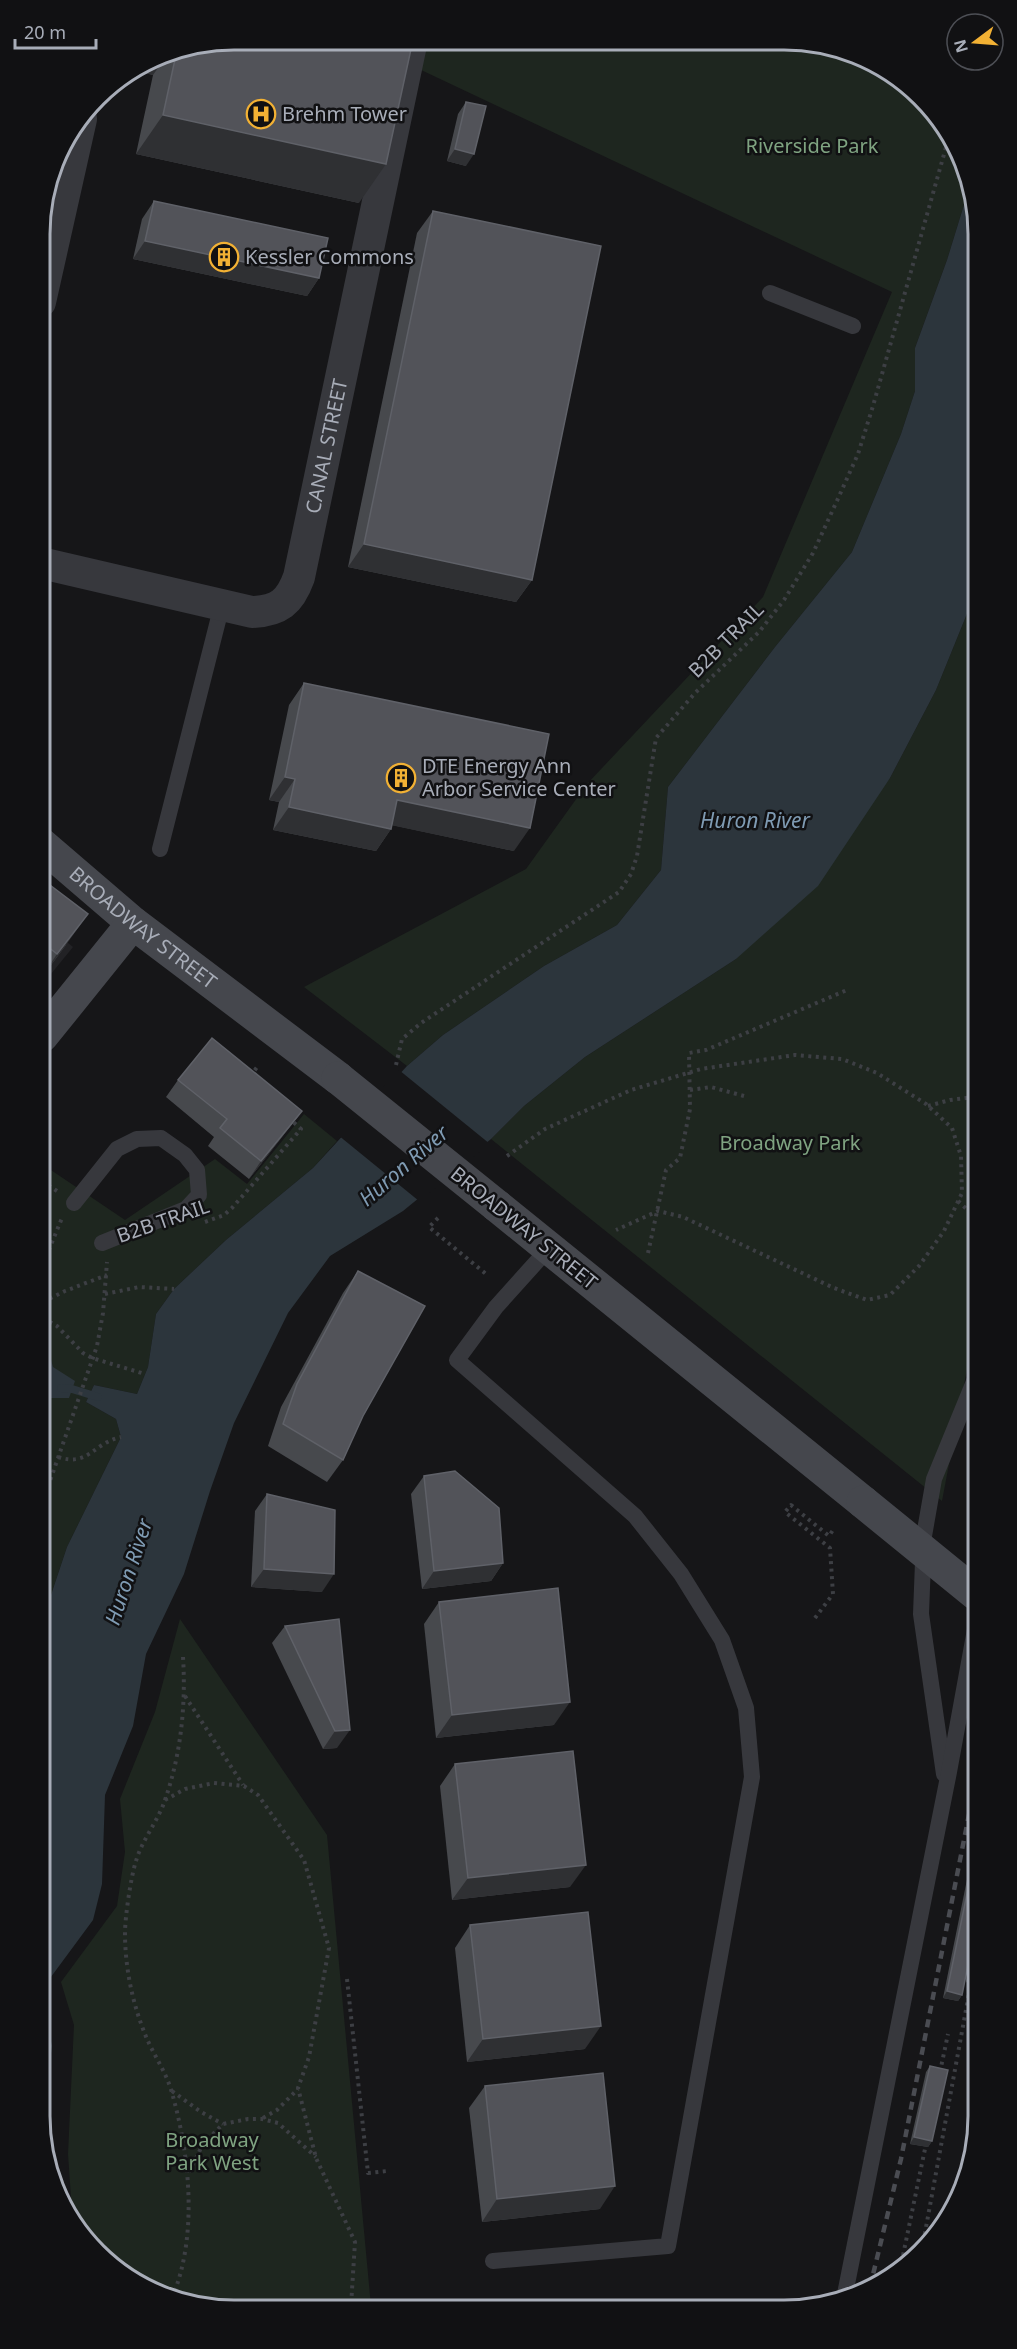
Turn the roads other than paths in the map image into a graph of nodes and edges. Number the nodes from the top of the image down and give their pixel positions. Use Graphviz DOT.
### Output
graph roads {
  1 [pos="410,50"];
  2 [pos="77,137"];
  3 [pos="50,257"];
  4 [pos="770,293"];
  5 [pos="853,326"];
  6 [pos="50,565"];
  7 [pos="222,605"];
  8 [pos="160,849"];
  9 [pos="50,852"];
  10 [pos="133,923"];
  11 [pos="50,1026"];
  12 [pos="74,1203"];
  13 [pos="549,1248"];
  14 [pos="105,1250"];
  15 [pos="967,1398"];
  16 [pos="967,1587"];
  17 [pos="967,1672"];
  18 [pos="946,1787"];
  19 [pos="493,2261"];
  20 [pos="846,2288"];
  1 -- 7 [label="street, CANAL STREET"];
  2 -- 3 [label="street"];
  4 -- 5 [label="lane"];
  6 -- 7 [label="street, CANAL STREET"];
  7 -- 8 [label="lane"];
  9 -- 10 [label="main road, BROADWAY STREET"];
  10 -- 11 [label="main road"];
  10 -- 13 [label="main road, BROADWAY STREET, bridge"];
  12 -- 14 [label="lane"];
  13 -- 16 [label="main road, BROADWAY STREET, bridge"];
  13 -- 19 [label="lane"];
  15 -- 18 [label="lane"];
  17 -- 18 [label="lane"];
  18 -- 20 [label="lane"];
}
